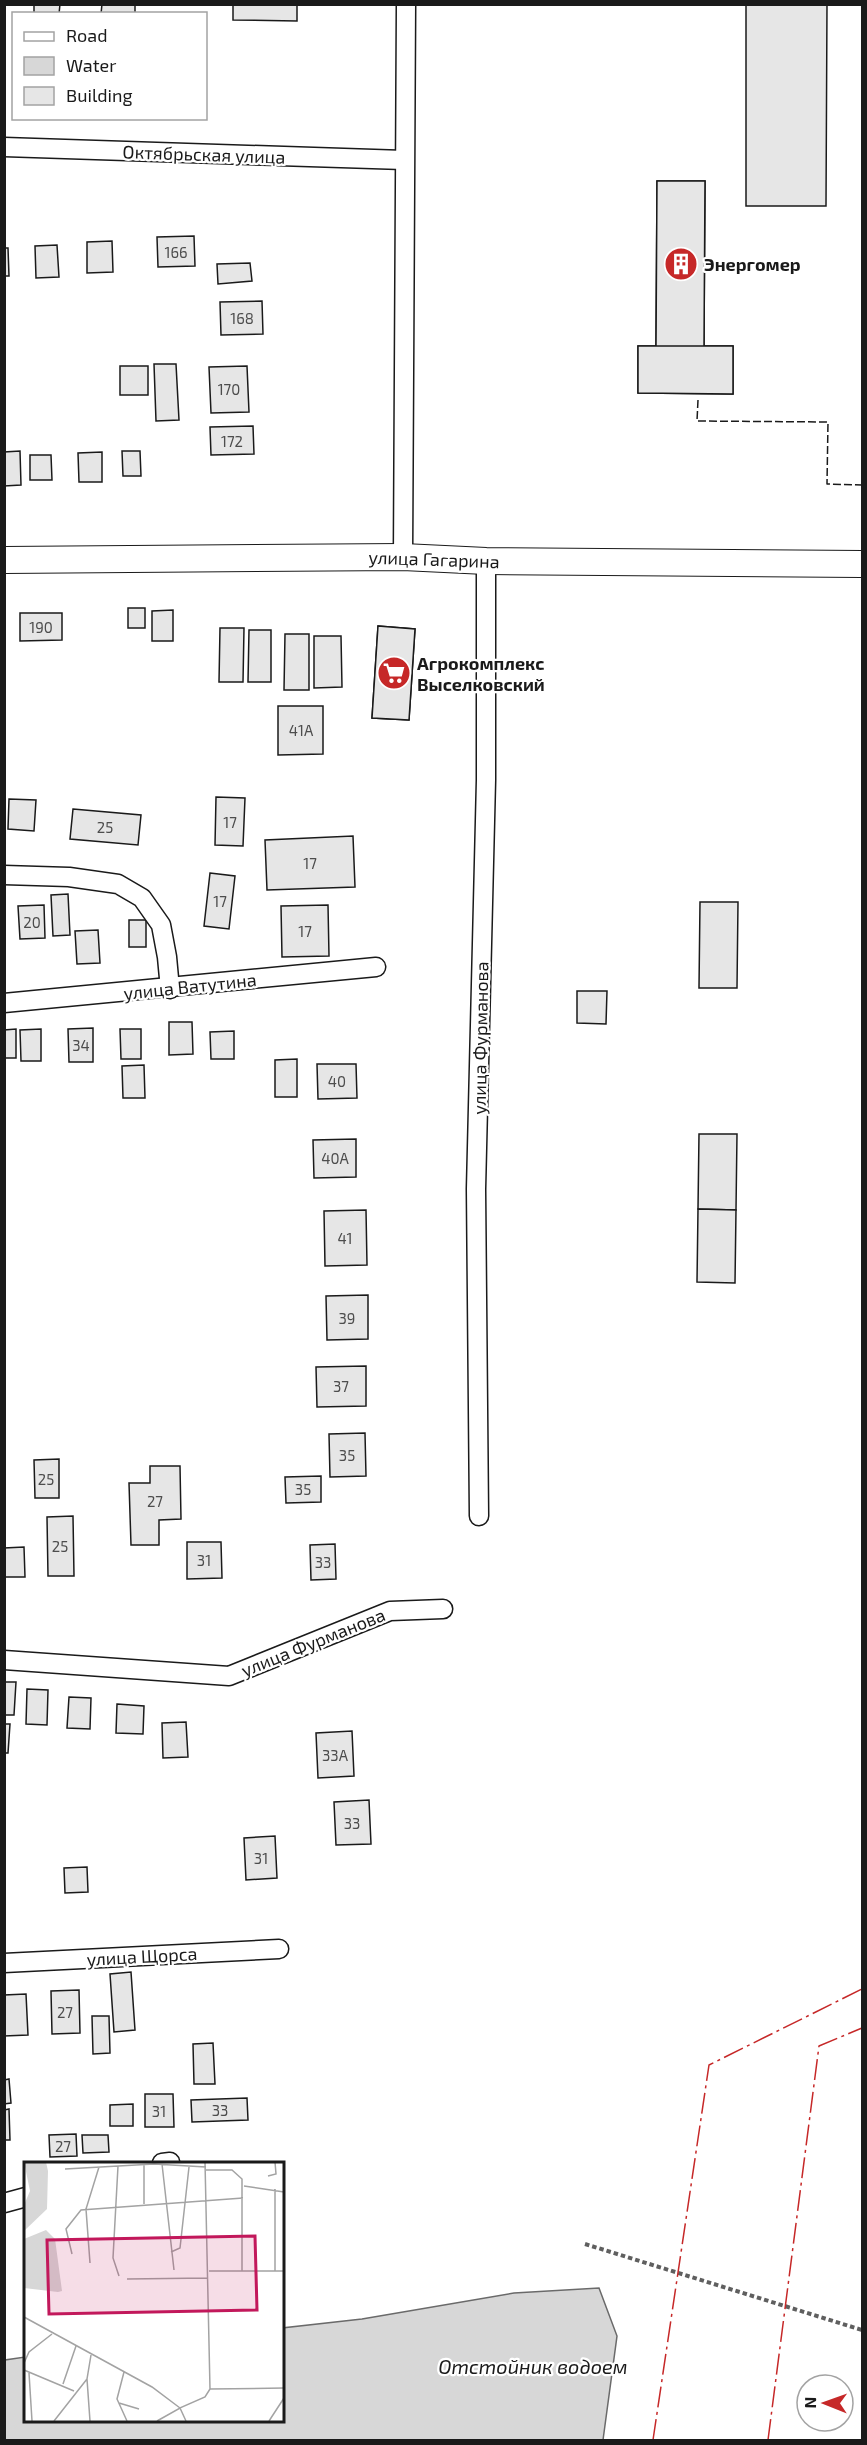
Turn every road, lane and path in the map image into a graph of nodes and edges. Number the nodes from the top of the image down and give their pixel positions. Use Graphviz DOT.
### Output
graph roads {
  1 [pos="406,4"];
  2 [pos="4,147"];
  3 [pos="404,160"];
  4 [pos="403,556"];
  5 [pos="4,560"];
  6 [pos="486,561"];
  7 [pos="862,564"];
  8 [pos="4,875"];
  9 [pos="376,967"];
  10 [pos="170,988"];
  11 [pos="4,1003"];
  12 [pos="479,1516"];
  13 [pos="444,1609"];
  14 [pos="4,1660"];
  15 [pos="279,1949"];
  16 [pos="4,1963"];
  17 [pos="24,2198"];
  18 [pos="4,2203"];
  19 [pos="585,2244"];
  20 [pos="862,2330"];
  1 -- 3 [label="street"];
  2 -- 3 [label="street, Октябрьская улица"];
  3 -- 4 [label="street"];
  4 -- 5 [label="main road, улица Гагарина"];
  4 -- 6 [label="main road, улица Гагарина"];
  6 -- 7 [label="main road, улица Гагарина"];
  6 -- 12 [label="street, улица Фурманова"];
  8 -- 10 [label="street"];
  9 -- 10 [label="street, улица Ватутина"];
  10 -- 11 [label="street, улица Ватутина"];
  13 -- 14 [label="street, улица Фурманова"];
  15 -- 16 [label="street, улица Щорса"];
  17 -- 18 [label="street"];
  19 -- 20 [label="path"];
}
